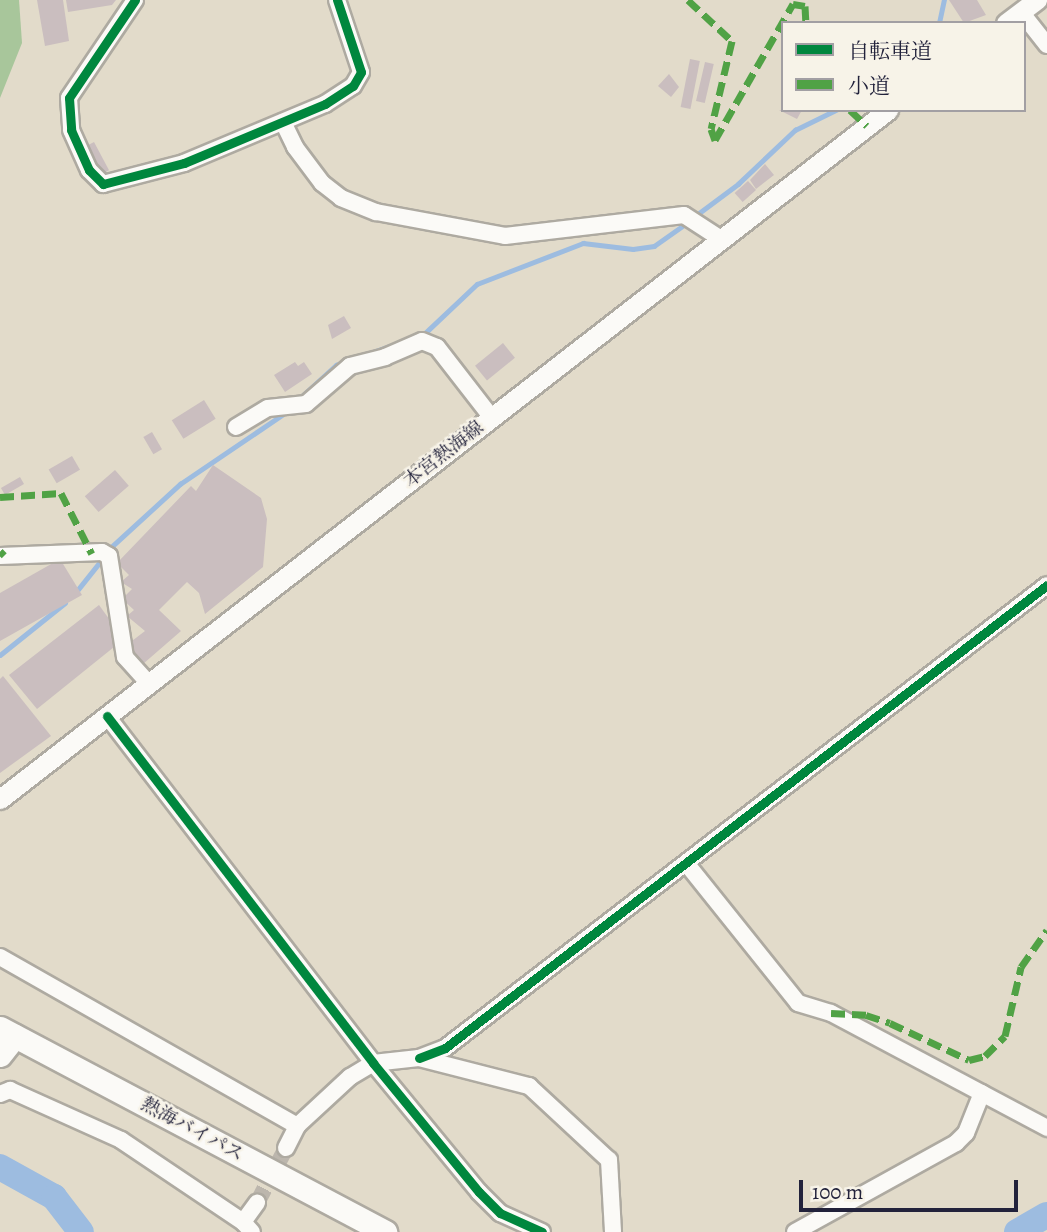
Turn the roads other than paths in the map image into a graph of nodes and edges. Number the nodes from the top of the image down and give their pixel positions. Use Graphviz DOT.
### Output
graph roads {
  1 [pos="135,0"];
  2 [pos="337,0"];
  3 [pos="1037,0"];
  4 [pos="1014,17"];
  5 [pos="1026,27"];
  6 [pos="1047,45"];
  7 [pos="885,112"];
  8 [pos="284,122"];
  9 [pos="720,239"];
  10 [pos="492,418"];
  11 [pos="236,427"];
  12 [pos="0,556"];
  13 [pos="1047,585"];
  14 [pos="149,684"];
  15 [pos="107,716"];
  16 [pos="0,799"];
  17 [pos="686,863"];
  18 [pos="0,957"];
  19 [pos="7,1032"];
  20 [pos="0,1055"];
  21 [pos="419,1058"];
  22 [pos="373,1063"];
  23 [pos="982,1093"];
  24 [pos="0,1094"];
  25 [pos="297,1126"];
  26 [pos="1047,1128"];
  27 [pos="286,1148"];
  28 [pos="257,1203"];
  29 [pos="248,1227"];
  30 [pos="610,1231"];
  31 [pos="385,1232"];
  32 [pos="542,1232"];
  33 [pos="795,1232"];
  1 -- 8 [label="street"];
  2 -- 8 [label="street"];
  3 -- 4 [label="main road"];
  5 -- 6 [label="street"];
  7 -- 9 [label="main road, 本宮熱海線"];
  8 -- 9 [label="street"];
  9 -- 10 [label="main road, 本宮熱海線"];
  10 -- 11 [label="street"];
  10 -- 14 [label="main road, 本宮熱海線"];
  12 -- 14 [label="street"];
  13 -- 17 [label="street"];
  14 -- 15 [label="main road, 本宮熱海線"];
  15 -- 16 [label="main road, 本宮熱海線"];
  15 -- 22 [label="street"];
  17 -- 21 [label="street"];
  17 -- 23 [label="street"];
  18 -- 25 [label="street"];
  19 -- 20 [label="highway"];
  19 -- 31 [label="highway, 熱海バイパス"];
  21 -- 22 [label="street"];
  21 -- 30 [label="street"];
  22 -- 25 [label="street"];
  22 -- 32 [label="street"];
  23 -- 26 [label="street"];
  23 -- 33 [label="street"];
  24 -- 29 [label="street"];
  25 -- 27 [label="street"];
  28 -- 29 [label="street"];
}
